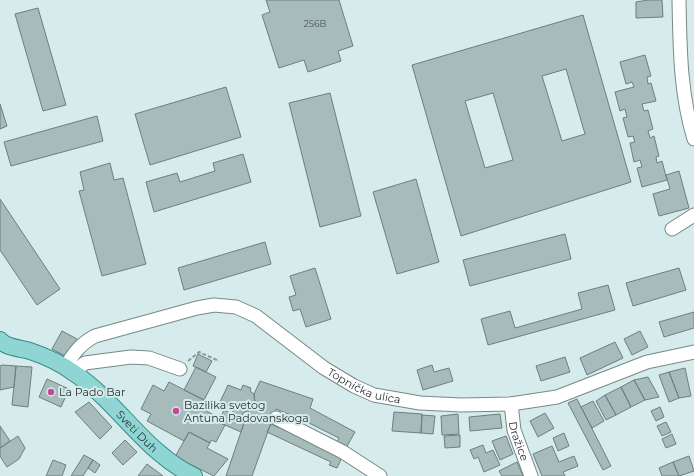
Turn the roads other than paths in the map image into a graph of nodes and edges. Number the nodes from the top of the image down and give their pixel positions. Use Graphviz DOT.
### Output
graph roads {
  1 [pos="679,0"];
  2 [pos="694,139"];
  3 [pos="694,215"];
  4 [pos="672,229"];
  5 [pos="1,344"];
  6 [pos="694,352"];
  7 [pos="69,369"];
  8 [pos="180,369"];
  9 [pos="511,404"];
  10 [pos="276,418"];
  11 [pos="194,476"];
  12 [pos="380,476"];
  13 [pos="532,476"];
  1 -- 2 [label="street"];
  3 -- 4 [label="street"];
  5 -- 7 [label="main road, Sveti Duh"];
  6 -- 9 [label="street, Topnička ulica"];
  7 -- 8 [label="street"];
  7 -- 9 [label="street, Topnička ulica"];
  7 -- 11 [label="main road, Sveti Duh"];
  9 -- 13 [label="street, Dražice"];
  10 -- 12 [label="street"];
}
